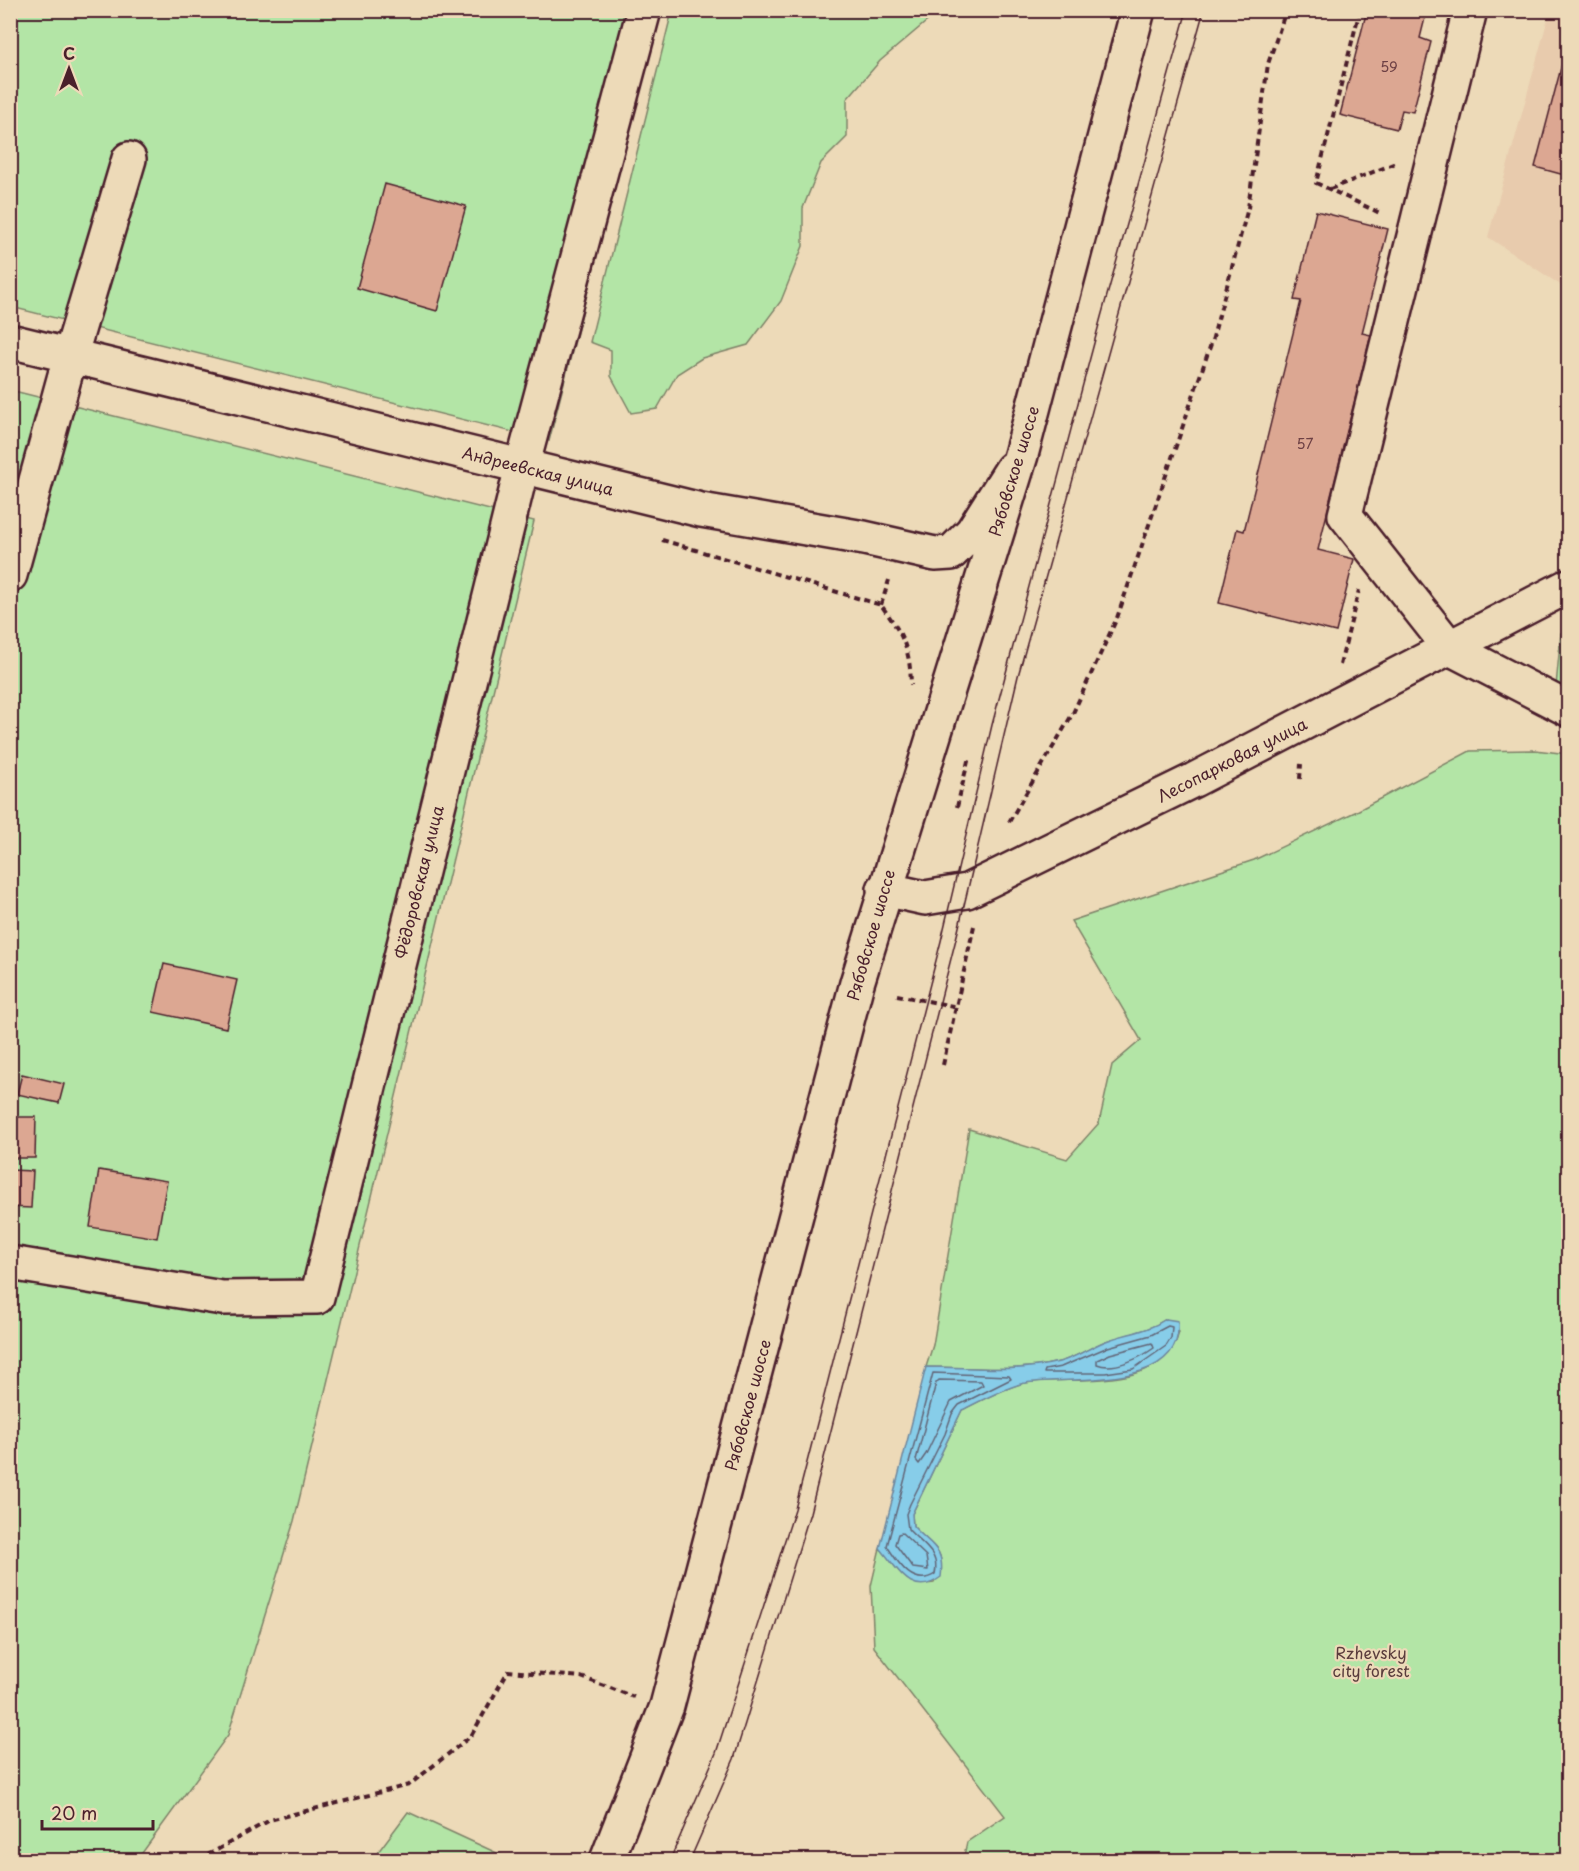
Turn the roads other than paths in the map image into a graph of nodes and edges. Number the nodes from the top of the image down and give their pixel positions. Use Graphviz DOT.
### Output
graph roads {
  1 [pos="644,10"];
  2 [pos="1138,10"];
  3 [pos="1470,10"];
  4 [pos="129,159"];
  5 [pos="10,341"];
  6 [pos="70,357"];
  7 [pos="1021,455"];
  8 [pos="522,467"];
  9 [pos="10,575"];
  10 [pos="1569,586"];
  11 [pos="1450,648"];
  12 [pos="1569,709"];
  13 [pos="884,889"];
  14 [pos="10,1263"];
  15 [pos="607,1860"];
  1 -- 8 [label="street, Фёдоровская улица"];
  2 -- 7 [label="street, Рябовское шоссе"];
  3 -- 11 [label="street"];
  4 -- 6 [label="street"];
  5 -- 6 [label="street, Андреевская улица"];
  6 -- 8 [label="street, Андреевская улица"];
  6 -- 9 [label="street"];
  7 -- 8 [label="street, Андреевская улица"];
  7 -- 13 [label="street, Рябовское шоссе"];
  8 -- 14 [label="street, Фёдоровская улица"];
  10 -- 11 [label="street, Лесопарковая улица"];
  11 -- 12 [label="street"];
  11 -- 13 [label="street, Лесопарковая улица"];
  13 -- 15 [label="street, Рябовское шоссе"];
}
